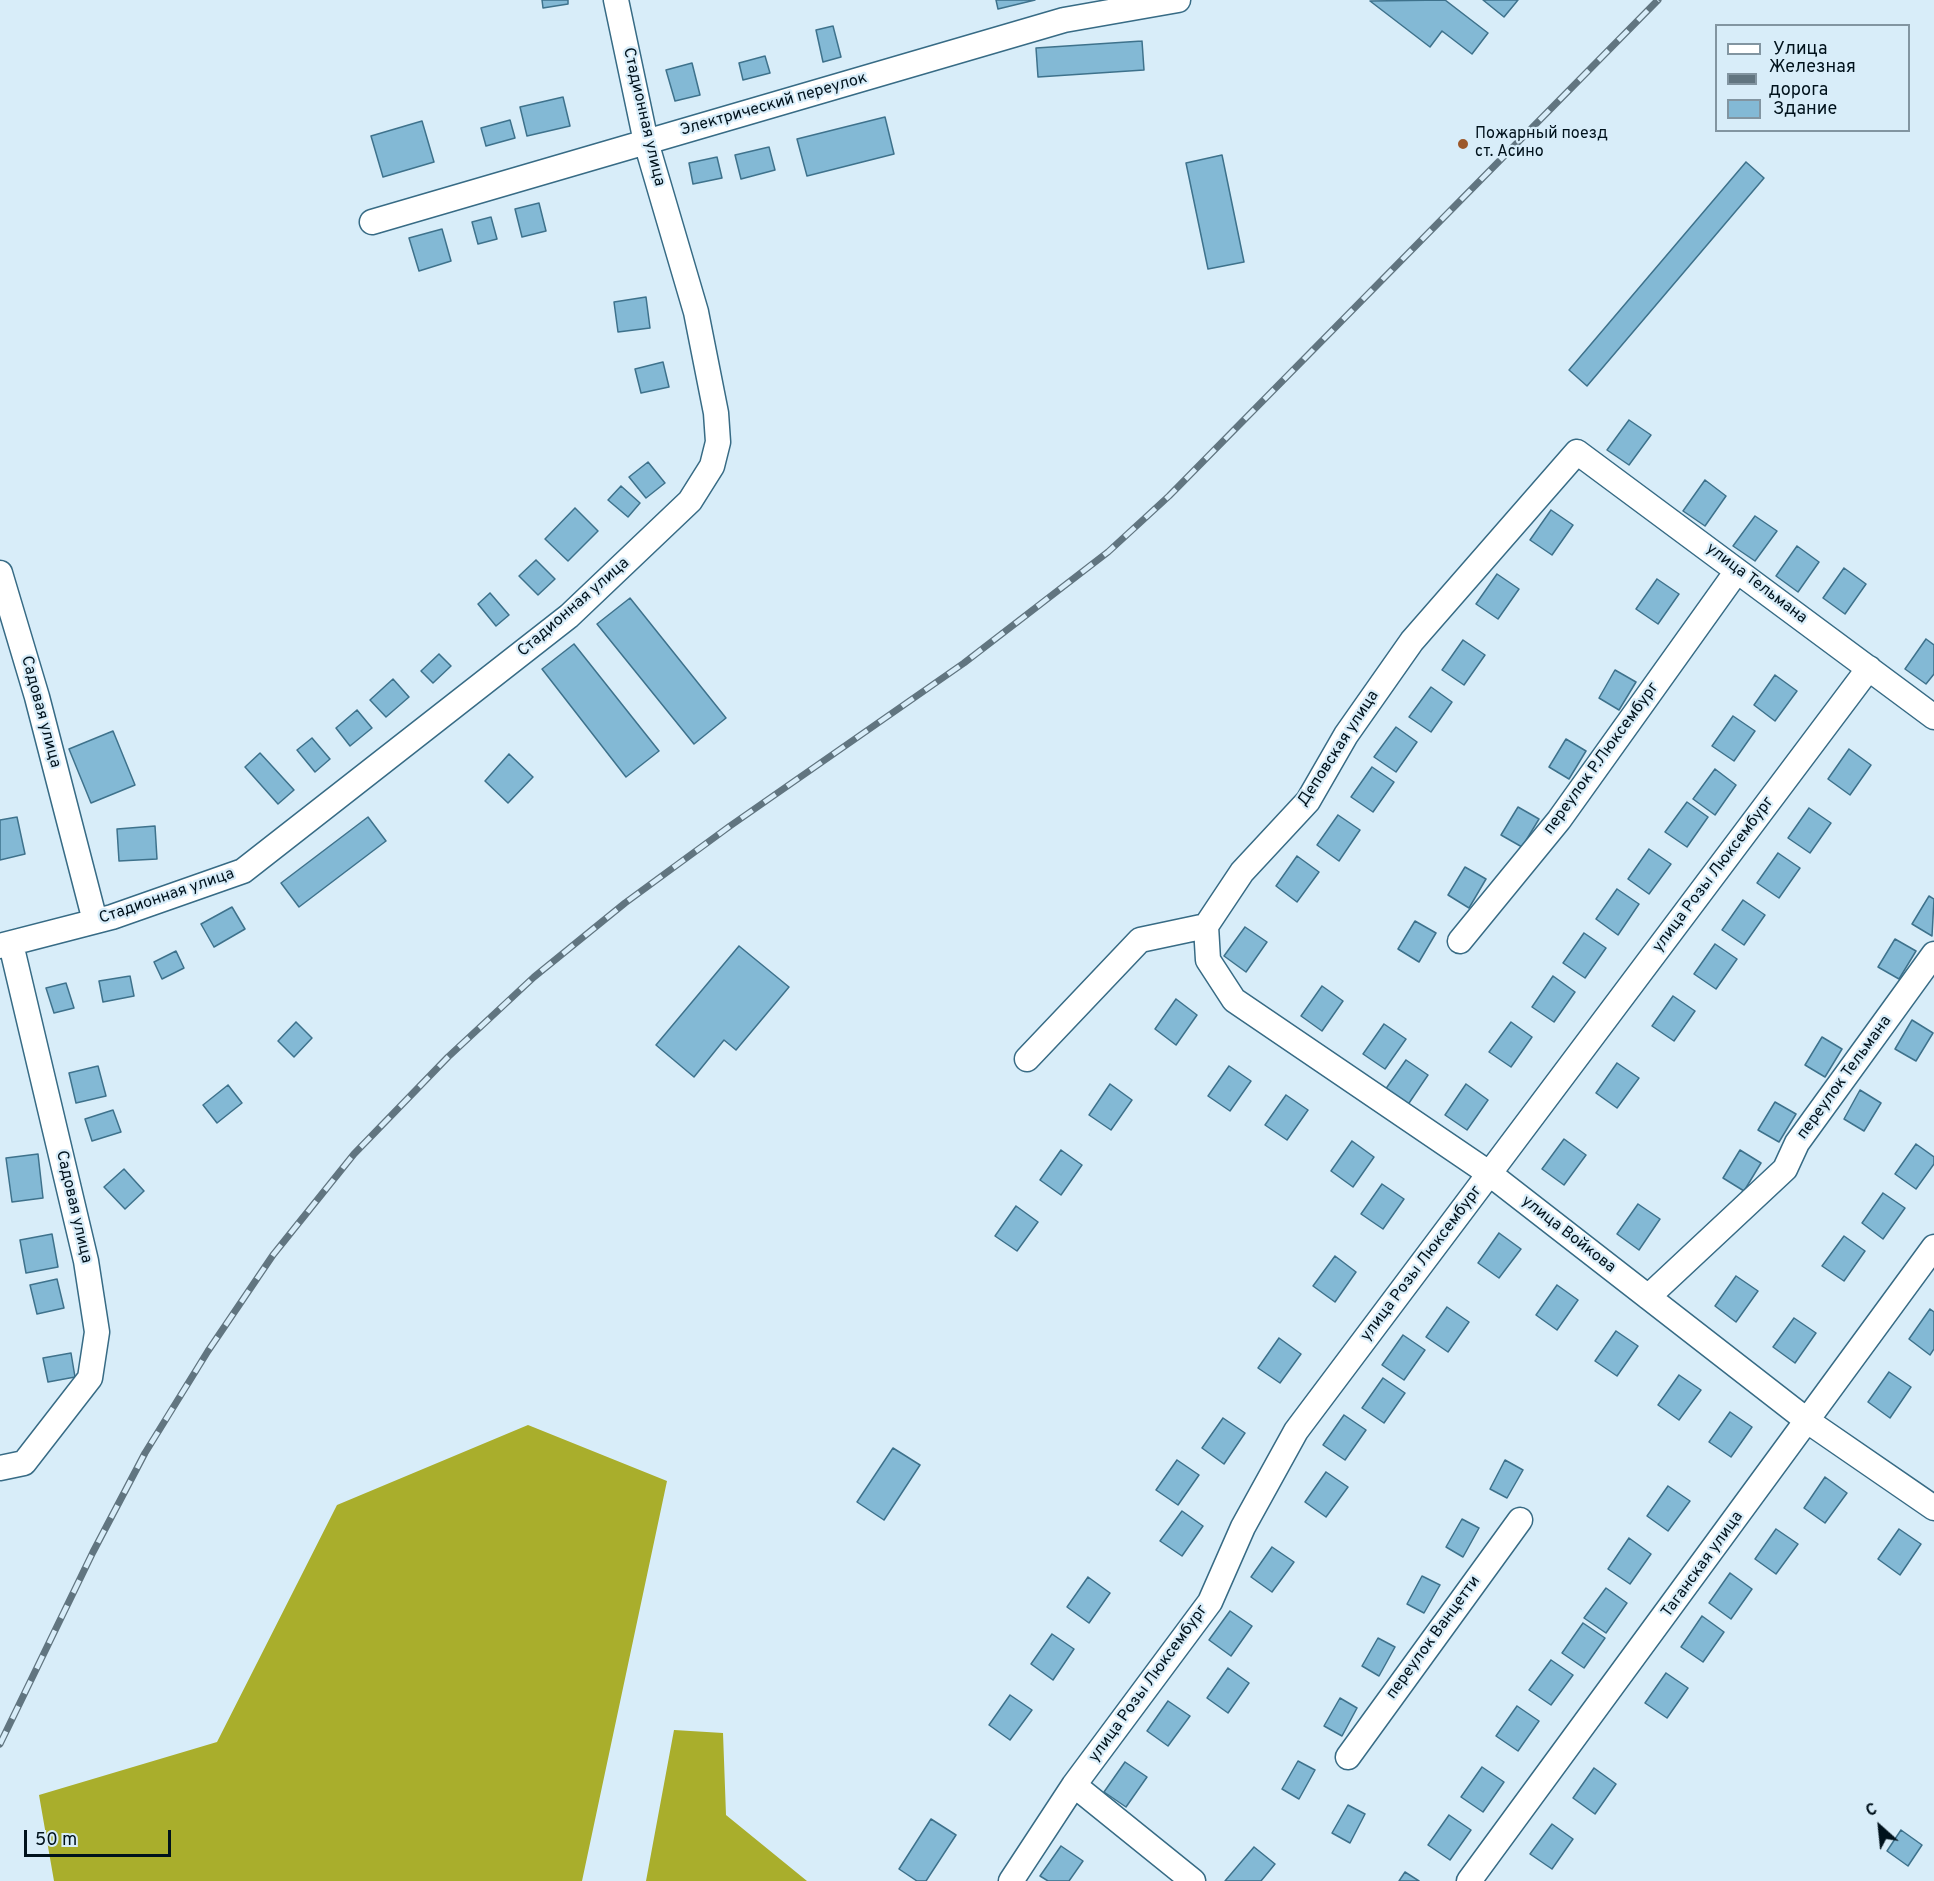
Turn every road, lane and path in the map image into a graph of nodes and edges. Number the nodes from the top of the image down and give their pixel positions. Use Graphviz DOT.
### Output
graph roads {
  1 [pos="616,0"];
  2 [pos="1178,0"];
  3 [pos="1061,10"];
  4 [pos="646,142"];
  5 [pos="372,222"];
  6 [pos="1577,452"];
  7 [pos="1737,570"];
  8 [pos="0,573"];
  9 [pos="1869,668"];
  10 [pos="1934,717"];
  11 [pos="95,921"];
  12 [pos="1206,926"];
  13 [pos="1460,941"];
  14 [pos="5,945"];
  15 [pos="1934,954"];
  16 [pos="1028,1059"];
  17 [pos="1490,1174"];
  18 [pos="1934,1248"];
  19 [pos="1648,1297"];
  20 [pos="1809,1422"];
  21 [pos="0,1468"];
  22 [pos="1934,1508"];
  23 [pos="1520,1520"];
  24 [pos="1348,1757"];
  25 [pos="1074,1785"];
  26 [pos="1011,1881"];
  27 [pos="1193,1881"];
  28 [pos="1469,1881"];
  1 -- 4 [label="street, Стадионная улица"];
  2 -- 3 [label="street, Электрический переулок"];
  3 -- 4 [label="street, Электрический переулок"];
  4 -- 5 [label="street, Электрический переулок"];
  4 -- 11 [label="street, Стадионная улица"];
  6 -- 7 [label="street, улица Тельмана"];
  6 -- 12 [label="street, Деповская улица"];
  7 -- 9 [label="street, улица Тельмана"];
  7 -- 13 [label="street, переулок Р.Люксембург"];
  8 -- 11 [label="street, Садовая улица"];
  9 -- 10 [label="street, улица Тельмана"];
  9 -- 17 [label="street, улица Розы Люксембург"];
  11 -- 14 [label="street, Стадионная улица"];
  12 -- 16 [label="street"];
  12 -- 17 [label="street, улица Войкова"];
  14 -- 21 [label="street, Садовая улица"];
  15 -- 19 [label="street, переулок Тельмана"];
  17 -- 19 [label="street, улица Войкова"];
  17 -- 25 [label="street, улица Розы Люксембург"];
  18 -- 20 [label="street, Таганская улица"];
  19 -- 20 [label="street, улица Войкова"];
  20 -- 22 [label="street, улица Войкова"];
  20 -- 28 [label="street, Таганская улица"];
  23 -- 24 [label="street, переулок Ванцетти"];
  25 -- 26 [label="street, улица Розы Люксембург"];
  25 -- 27 [label="street"];
}
